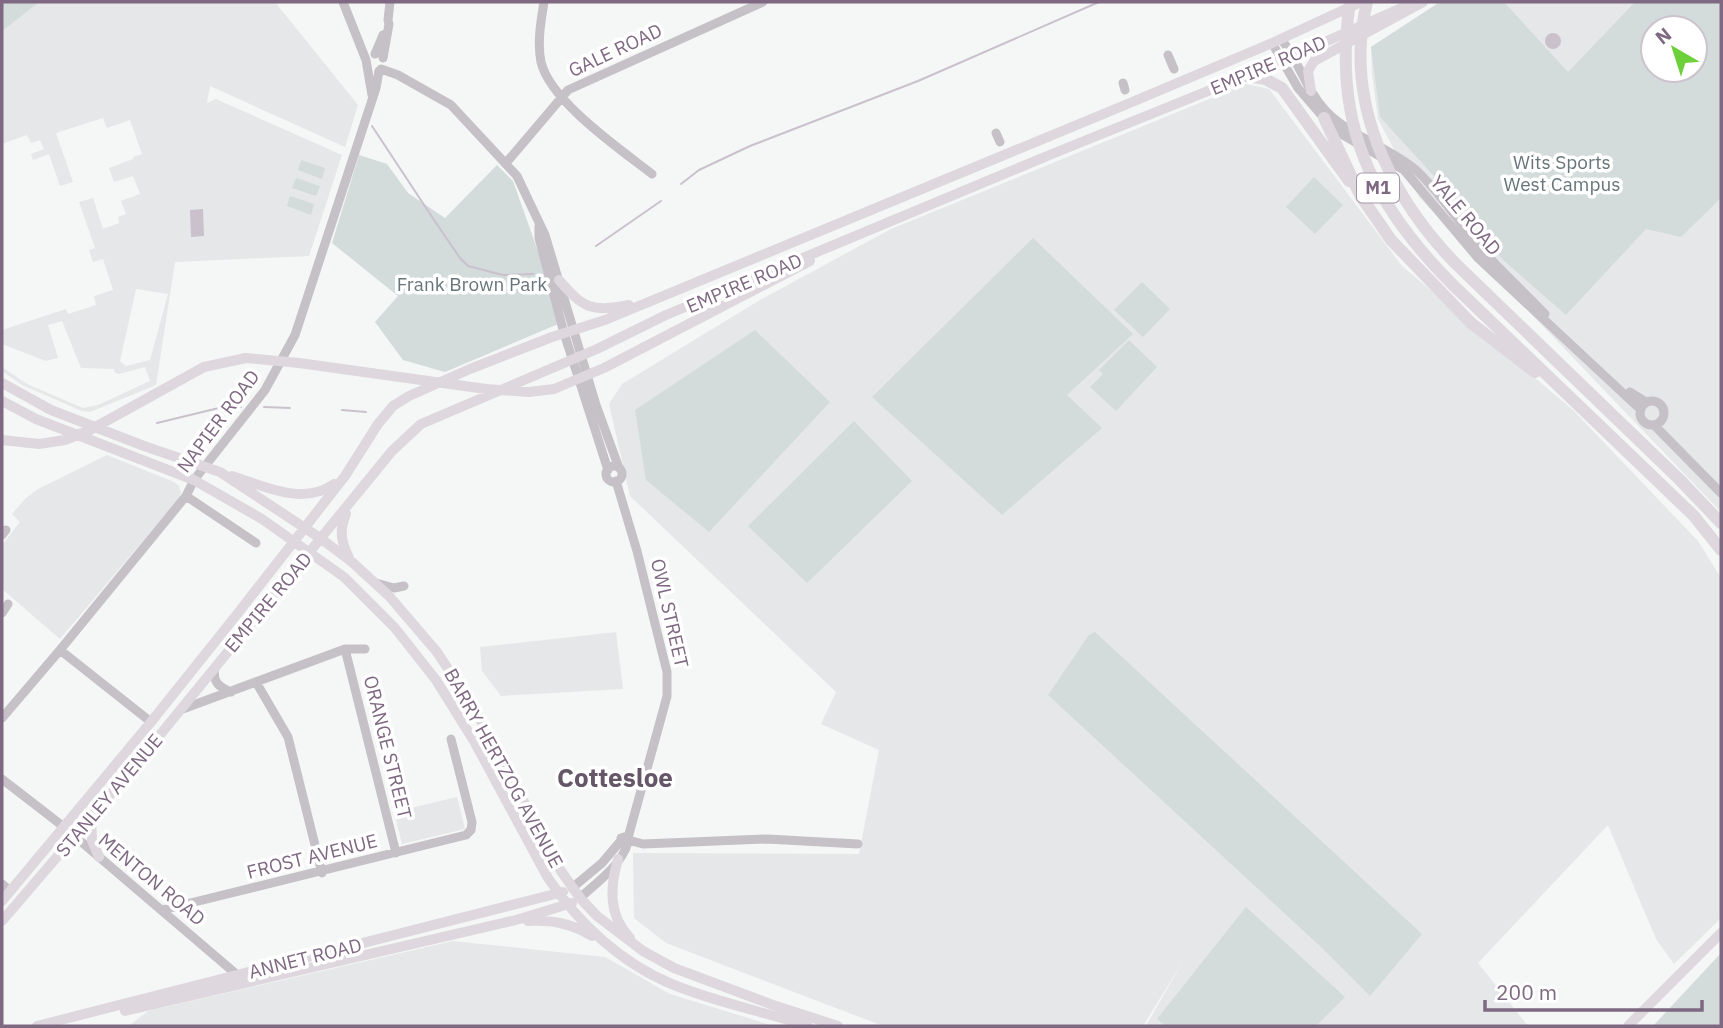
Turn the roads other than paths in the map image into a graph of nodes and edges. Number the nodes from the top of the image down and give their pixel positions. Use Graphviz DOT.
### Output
graph roads {
  1 [pos="342,2"];
  2 [pos="390,2"];
  3 [pos="544,2"];
  4 [pos="763,2"];
  5 [pos="1350,2"];
  6 [pos="1361,2"];
  7 [pos="1367,2"];
  8 [pos="1415,2"];
  9 [pos="1423,2"];
  10 [pos="1354,40"];
  11 [pos="1276,41"];
  12 [pos="1295,54"];
  13 [pos="1168,55"];
  14 [pos="1282,61"];
  15 [pos="376,62"];
  16 [pos="1174,69"];
  17 [pos="1246,76"];
  18 [pos="1311,90"];
  19 [pos="561,96"];
  20 [pos="1324,118"];
  21 [pos="506,163"];
  22 [pos="652,174"];
  23 [pos="1360,195"];
  24 [pos="539,226"];
  25 [pos="819,252"];
  26 [pos="559,280"];
  27 [pos="648,301"];
  28 [pos="569,331"];
  29 [pos="1498,337"];
  30 [pos="1570,340"];
  31 [pos="577,356"];
  32 [pos="2,383"];
  33 [pos="2,401"];
  34 [pos="1643,405"];
  35 [pos="1658,422"];
  36 [pos="2,440"];
  37 [pos="205,466"];
  38 [pos="619,468"];
  39 [pos="608,470"];
  40 [pos="220,472"];
  41 [pos="345,476"];
  42 [pos="194,480"];
  43 [pos="616,481"];
  44 [pos="1721,493"];
  45 [pos="186,496"];
  46 [pos="349,504"];
  47 [pos="1721,523"];
  48 [pos="303,528"];
  49 [pos="320,538"];
  50 [pos="293,541"];
  51 [pos="256,543"];
  52 [pos="1721,550"];
  53 [pos="310,552"];
  54 [pos="352,562"];
  55 [pos="374,582"];
  56 [pos="404,586"];
  57 [pos="8,604"];
  58 [pos="2,613"];
  59 [pos="345,649"];
  60 [pos="365,649"];
  61 [pos="60,650"];
  62 [pos="216,665"];
  63 [pos="256,682"];
  64 [pos="231,692"];
  65 [pos="180,710"];
  66 [pos="2,718"];
  67 [pos="151,722"];
  68 [pos="451,738"];
  69 [pos="2,779"];
  70 [pos="91,817"];
  71 [pos="64,827"];
  72 [pos="75,836"];
  73 [pos="626,838"];
  74 [pos="858,844"];
  75 [pos="396,853"];
  76 [pos="99,857"];
  77 [pos="618,859"];
  78 [pos="323,873"];
  79 [pos="6,888"];
  80 [pos="572,888"];
  81 [pos="559,894"];
  82 [pos="580,898"];
  83 [pos="2,901"];
  84 [pos="569,905"];
  85 [pos="162,910"];
  86 [pos="516,920"];
  87 [pos="2,921"];
  88 [pos="1721,933"];
  89 [pos="607,944"];
  90 [pos="643,951"];
  91 [pos="242,978"];
  92 [pos="50,1024"];
  93 [pos="37,1026"];
  94 [pos="64,1026"];
  95 [pos="808,1026"];
  96 [pos="838,1026"];
  97 [pos="1628,1026"];
  1 -- 15 [label="street"];
  2 -- 15 [label="street, NAPIER ROAD"];
  3 -- 19 [label="street"];
  4 -- 19 [label="street, GALE ROAD"];
  5 -- 29 [label="highway, M1"];
  6 -- 11 [label="main road, EMPIRE ROAD"];
  7 -- 47 [label="highway, M1"];
  8 -- 12 [label="main road, EMPIRE ROAD"];
  9 -- 10 [label="main road"];
  10 -- 12 [label="main road"];
  10 -- 18 [label="main road"];
  11 -- 12 [label="street, YALE ROAD"];
  11 -- 14 [label="street, YALE ROAD"];
  11 -- 27 [label="main road, EMPIRE ROAD"];
  12 -- 14 [label="main road, EMPIRE ROAD"];
  12 -- 18 [label="street, YALE ROAD"];
  13 -- 16 [label="street"];
  14 -- 17 [label="main road, EMPIRE ROAD"];
  14 -- 20 [label="street, YALE ROAD"];
  15 -- 21 [label="street"];
  15 -- 37 [label="street, NAPIER ROAD"];
  17 -- 23 [label="highway"];
  17 -- 25 [label="main road, EMPIRE ROAD"];
  18 -- 30 [label="street, YALE ROAD"];
  19 -- 21 [label="street, GALE ROAD"];
  19 -- 22 [label="street"];
  20 -- 23 [label="highway"];
  20 -- 30 [label="street, YALE ROAD"];
  21 -- 24 [label="street"];
  23 -- 29 [label="highway"];
  24 -- 26 [label="street"];
  24 -- 28 [label="street"];
  25 -- 31 [label="main road, EMPIRE ROAD"];
  25 -- 36 [label="main road"];
  26 -- 27 [label="main road"];
  26 -- 28 [label="street"];
  27 -- 28 [label="main road, EMPIRE ROAD"];
  28 -- 31 [label="street"];
  28 -- 41 [label="main road, EMPIRE ROAD"];
  29 -- 52 [label="highway, M1"];
  30 -- 34 [label="street, YALE ROAD"];
  31 -- 38 [label="street"];
  31 -- 39 [label="street"];
  31 -- 46 [label="main road, EMPIRE ROAD"];
  32 -- 37 [label="main road, BARRY HERTZOG AVENUE"];
  33 -- 42 [label="main road, BARRY HERTZOG AVENUE"];
  34 -- 35 [label="street"];
  34 -- 35 [label="street"];
  35 -- 44 [label="street"];
  37 -- 40 [label="main road, BARRY HERTZOG AVENUE"];
  37 -- 42 [label="street, NAPIER ROAD"];
  38 -- 39 [label="street"];
  38 -- 43 [label="street"];
  39 -- 43 [label="street"];
  40 -- 41 [label="main road"];
  40 -- 48 [label="main road, BARRY HERTZOG AVENUE"];
  41 -- 48 [label="main road, EMPIRE ROAD"];
  42 -- 45 [label="street, NAPIER ROAD"];
  42 -- 50 [label="main road, BARRY HERTZOG AVENUE"];
  43 -- 73 [label="street, OWL STREET"];
  45 -- 51 [label="street"];
  45 -- 61 [label="street, NAPIER ROAD"];
  46 -- 49 [label="main road, EMPIRE ROAD"];
  46 -- 54 [label="main road"];
  48 -- 49 [label="main road, BARRY HERTZOG AVENUE"];
  48 -- 50 [label="main road, EMPIRE ROAD"];
  49 -- 53 [label="main road, EMPIRE ROAD"];
  49 -- 54 [label="main road, BARRY HERTZOG AVENUE"];
  50 -- 53 [label="main road, BARRY HERTZOG AVENUE"];
  50 -- 67 [label="main road, EMPIRE ROAD"];
  53 -- 62 [label="main road, EMPIRE ROAD"];
  53 -- 81 [label="main road, BARRY HERTZOG AVENUE"];
  54 -- 55 [label="main road, BARRY HERTZOG AVENUE"];
  55 -- 56 [label="street"];
  55 -- 80 [label="main road, BARRY HERTZOG AVENUE"];
  57 -- 58 [label="street"];
  59 -- 60 [label="street"];
  59 -- 63 [label="street"];
  59 -- 75 [label="street, ORANGE STREET"];
  61 -- 66 [label="street, NAPIER ROAD"];
  61 -- 67 [label="street"];
  62 -- 64 [label="street"];
  62 -- 65 [label="main road, EMPIRE ROAD"];
  63 -- 64 [label="street"];
  63 -- 78 [label="street"];
  64 -- 65 [label="street"];
  65 -- 70 [label="main road, STANLEY AVENUE"];
  67 -- 71 [label="main road, STANLEY AVENUE"];
  68 -- 75 [label="street, FROST AVENUE"];
  69 -- 71 [label="street, MENTON ROAD"];
  70 -- 72 [label="main road, STANLEY AVENUE"];
  70 -- 76 [label="main road"];
  71 -- 72 [label="street, MENTON ROAD"];
  71 -- 79 [label="main road, STANLEY AVENUE"];
  72 -- 76 [label="street, MENTON ROAD"];
  72 -- 87 [label="main road, STANLEY AVENUE"];
  73 -- 74 [label="street"];
  73 -- 77 [label="street, OWL STREET"];
  73 -- 80 [label="street, OWL STREET"];
  75 -- 78 [label="street, FROST AVENUE"];
  76 -- 85 [label="street, MENTON ROAD"];
  77 -- 82 [label="street, OWL STREET"];
  77 -- 90 [label="main road"];
  78 -- 85 [label="street, FROST AVENUE"];
  79 -- 83 [label="main road, STANLEY AVENUE"];
  80 -- 81 [label="main road, ANNET ROAD"];
  80 -- 82 [label="main road, BARRY HERTZOG AVENUE"];
  81 -- 84 [label="main road, BARRY HERTZOG AVENUE"];
  81 -- 91 [label="main road, ANNET ROAD"];
  82 -- 84 [label="main road, ANNET ROAD"];
  82 -- 90 [label="main road"];
  84 -- 86 [label="main road, ANNET ROAD"];
  84 -- 89 [label="main road"];
  85 -- 91 [label="street, MENTON ROAD"];
  86 -- 89 [label="main road"];
  86 -- 91 [label="main road, ANNET ROAD"];
  88 -- 97 [label="main road"];
  89 -- 95 [label="main road"];
  90 -- 96 [label="main road"];
  91 -- 92 [label="main road, ANNET ROAD"];
  91 -- 94 [label="main road, ANNET ROAD"];
  92 -- 93 [label="main road, ANNET ROAD"];
}
